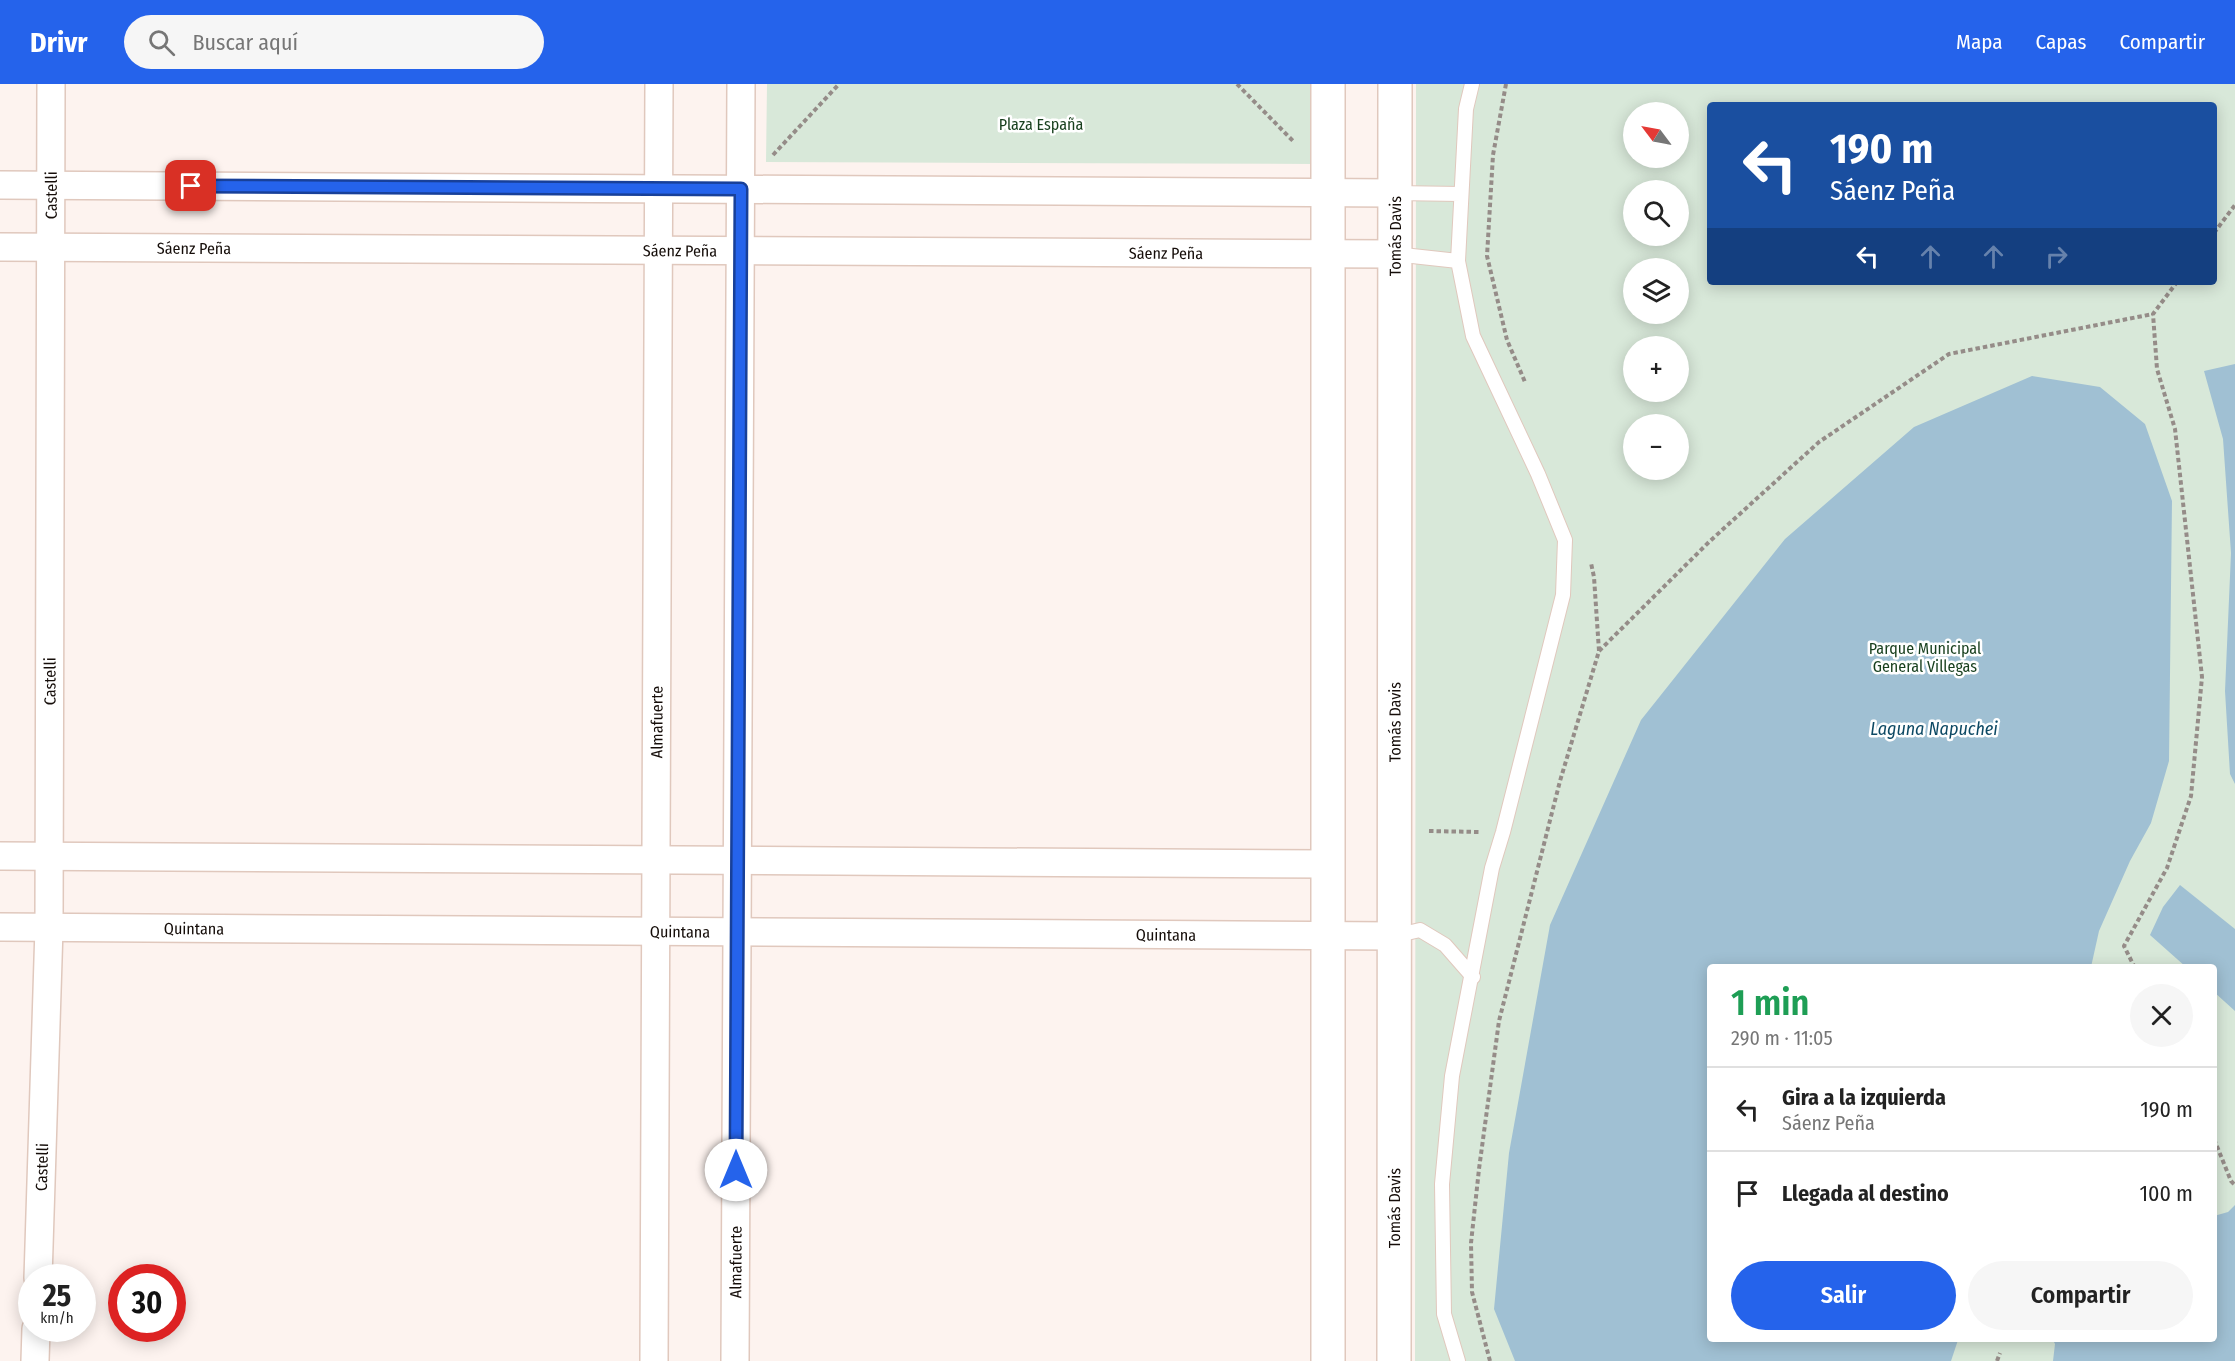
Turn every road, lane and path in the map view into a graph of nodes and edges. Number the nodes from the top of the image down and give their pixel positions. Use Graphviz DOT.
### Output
graph roads {
  1 [pos="51,84"];
  2 [pos="658,84"];
  3 [pos="741,84"];
  4 [pos="839,84"];
  5 [pos="1237,84"];
  6 [pos="1328,84"];
  7 [pos="1395,84"];
  8 [pos="1472,84"];
  9 [pos="1300,148"];
  10 [pos="766,162"];
  11 [pos="0,185"];
  12 [pos="51,185"];
  13 [pos="658,188"];
  14 [pos="741,189"];
  15 [pos="1327,192"];
  16 [pos="1394,193"];
  17 [pos="1461,194"];
  18 [pos="2235,205"];
  19 [pos="2217,229"];
  20 [pos="0,247"];
  21 [pos="51,247"];
  22 [pos="658,250"];
  23 [pos="741,250"];
  24 [pos="1327,254"];
  25 [pos="1394,254"];
  26 [pos="1458,261"];
  27 [pos="2175,285"];
  28 [pos="2153,314"];
  29 [pos="1599,651"];
  30 [pos="1394,831"];
  31 [pos="1503,832"];
  32 [pos="0,856"];
  33 [pos="49,856"];
  34 [pos="656,860"];
  35 [pos="738,861"];
  36 [pos="1328,864"];
  37 [pos="0,927"];
  38 [pos="49,928"];
  39 [pos="655,931"];
  40 [pos="737,932"];
  41 [pos="1328,936"];
  42 [pos="1395,936"];
  43 [pos="2133,964"];
  44 [pos="1473,977"];
  45 [pos="2217,1146"];
  46 [pos="2235,1185"];
  47 [pos="38,1264"];
  48 [pos="36,1342"];
  49 [pos="2000,1353"];
  50 [pos="35,1361"];
  51 [pos="654,1361"];
  52 [pos="735,1361"];
  53 [pos="1328,1361"];
  54 [pos="1395,1361"];
  55 [pos="1458,1361"];
  56 [pos="1997,1361"];
  1 -- 12 [label="street, Castelli"];
  2 -- 13 [label="street, Almafuerte"];
  3 -- 14 [label="street, Almafuerte"];
  4 -- 10 [label="path"];
  5 -- 9 [label="path"];
  6 -- 15 [label="street"];
  7 -- 16 [label="street, Tomás Davis"];
  8 -- 17 [label="lane"];
  11 -- 12 [label="street"];
  12 -- 13 [label="street"];
  12 -- 21 [label="street, Castelli"];
  13 -- 14 [label="street"];
  13 -- 22 [label="street, Almafuerte"];
  14 -- 15 [label="street"];
  14 -- 23 [label="street, Almafuerte"];
  15 -- 16 [label="street"];
  15 -- 24 [label="street"];
  16 -- 17 [label="lane"];
  16 -- 25 [label="street, Tomás Davis"];
  17 -- 26 [label="lane"];
  18 -- 19 [label="path"];
  20 -- 21 [label="street, Sáenz Peña"];
  21 -- 22 [label="street, Sáenz Peña"];
  21 -- 33 [label="street, Castelli"];
  22 -- 23 [label="street, Sáenz Peña"];
  22 -- 34 [label="street, Almafuerte"];
  23 -- 24 [label="street, Sáenz Peña"];
  23 -- 35 [label="street, Almafuerte"];
  24 -- 25 [label="street, Sáenz Peña"];
  24 -- 36 [label="street"];
  25 -- 26 [label="lane"];
  25 -- 30 [label="street, Tomás Davis"];
  26 -- 31 [label="lane"];
  27 -- 28 [label="path"];
  28 -- 29 [label="path"];
  28 -- 43 [label="path"];
  30 -- 31 [label="path"];
  30 -- 42 [label="street, Tomás Davis"];
  31 -- 44 [label="lane"];
  32 -- 33 [label="street"];
  33 -- 34 [label="street"];
  33 -- 38 [label="street, Castelli"];
  34 -- 35 [label="street"];
  34 -- 39 [label="street, Almafuerte"];
  35 -- 36 [label="street"];
  35 -- 40 [label="street, Almafuerte"];
  36 -- 41 [label="street"];
  37 -- 38 [label="street, Quintana"];
  38 -- 39 [label="street, Quintana"];
  38 -- 47 [label="street, Castelli"];
  39 -- 40 [label="street, Quintana"];
  39 -- 51 [label="street, Almafuerte"];
  40 -- 41 [label="street, Quintana"];
  40 -- 52 [label="street, Almafuerte"];
  41 -- 42 [label="street, Quintana"];
  41 -- 53 [label="street"];
  42 -- 44 [label="lane"];
  42 -- 54 [label="street, Tomás Davis"];
  44 -- 55 [label="lane"];
  45 -- 46 [label="path"];
  48 -- 50 [label="street"];
  49 -- 56 [label="path"];
}
